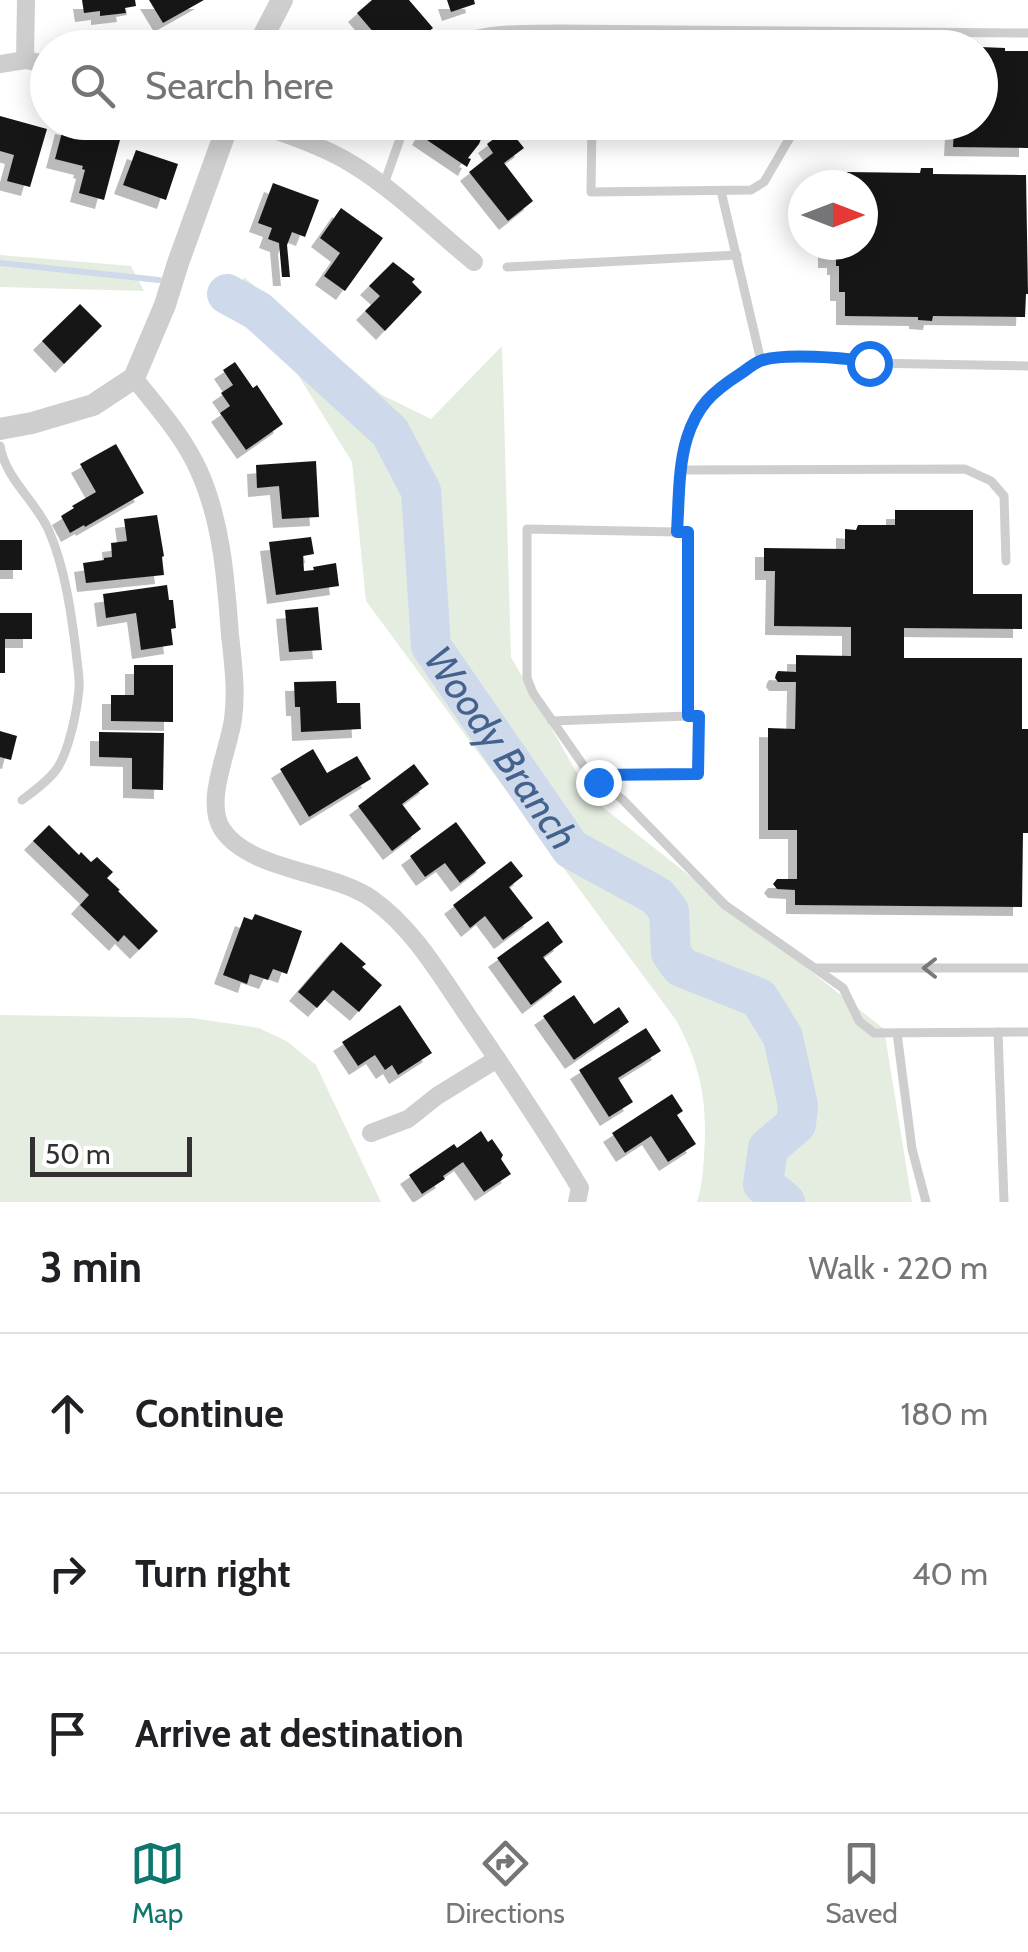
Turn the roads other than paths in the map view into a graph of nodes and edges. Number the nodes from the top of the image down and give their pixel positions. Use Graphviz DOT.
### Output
graph roads {
  1 [pos="26,0"];
  2 [pos="282,0"];
  3 [pos="266,30"];
  4 [pos="520,30"];
  5 [pos="675,30"];
  6 [pos="998,33"];
  7 [pos="1028,33"];
  8 [pos="25,60"];
  9 [pos="30,61"];
  10 [pos="0,64"];
  11 [pos="222,140"];
  12 [pos="303,140"];
  13 [pos="400,140"];
  14 [pos="592,140"];
  15 [pos="788,140"];
  16 [pos="383,187"];
  17 [pos="721,191"];
  18 [pos="737,256"];
  19 [pos="474,262"];
  20 [pos="507,267"];
  21 [pos="762,360"];
  22 [pos="1028,366"];
  23 [pos="134,378"];
  24 [pos="0,428"];
  25 [pos="0,446"];
  26 [pos="682,470"];
  27 [pos="677,532"];
  28 [pos="1006,561"];
  29 [pos="688,716"];
  30 [pos="552,721"];
  31 [pos="590,775"];
  32 [pos="22,800"];
  33 [pos="814,968"];
  34 [pos="1028,968"];
  35 [pos="896,1032"];
  36 [pos="998,1032"];
  37 [pos="1028,1032"];
  38 [pos="497,1058"];
  39 [pos="371,1134"];
  40 [pos="577,1202"];
  41 [pos="926,1202"];
  42 [pos="1004,1202"];
  1 -- 8 [label="street"];
  2 -- 3 [label="street"];
  4 -- 5 [label="lane"];
  6 -- 7 [label="lane"];
  8 -- 9 [label="street"];
  8 -- 10 [label="street"];
  11 -- 23 [label="street"];
  12 -- 16 [label="street"];
  13 -- 16 [label="lane"];
  14 -- 17 [label="lane"];
  15 -- 17 [label="lane"];
  16 -- 19 [label="street"];
  17 -- 18 [label="lane"];
  18 -- 20 [label="lane"];
  18 -- 21 [label="lane"];
  21 -- 22 [label="lane"];
  21 -- 26 [label="lane"];
  23 -- 24 [label="street"];
  23 -- 38 [label="street"];
  25 -- 32 [label="lane"];
  26 -- 27 [label="lane"];
  26 -- 28 [label="lane"];
  27 -- 29 [label="lane"];
  27 -- 30 [label="lane"];
  29 -- 30 [label="lane"];
  29 -- 31 [label="lane"];
  30 -- 31 [label="lane"];
  31 -- 33 [label="lane"];
  34 -- 33 [label="lane, one-way"];
  33 -- 35 [label="lane"];
  35 -- 36 [label="lane"];
  35 -- 41 [label="lane"];
  36 -- 37 [label="lane"];
  36 -- 42 [label="lane"];
  38 -- 39 [label="street"];
  38 -- 40 [label="street"];
}
